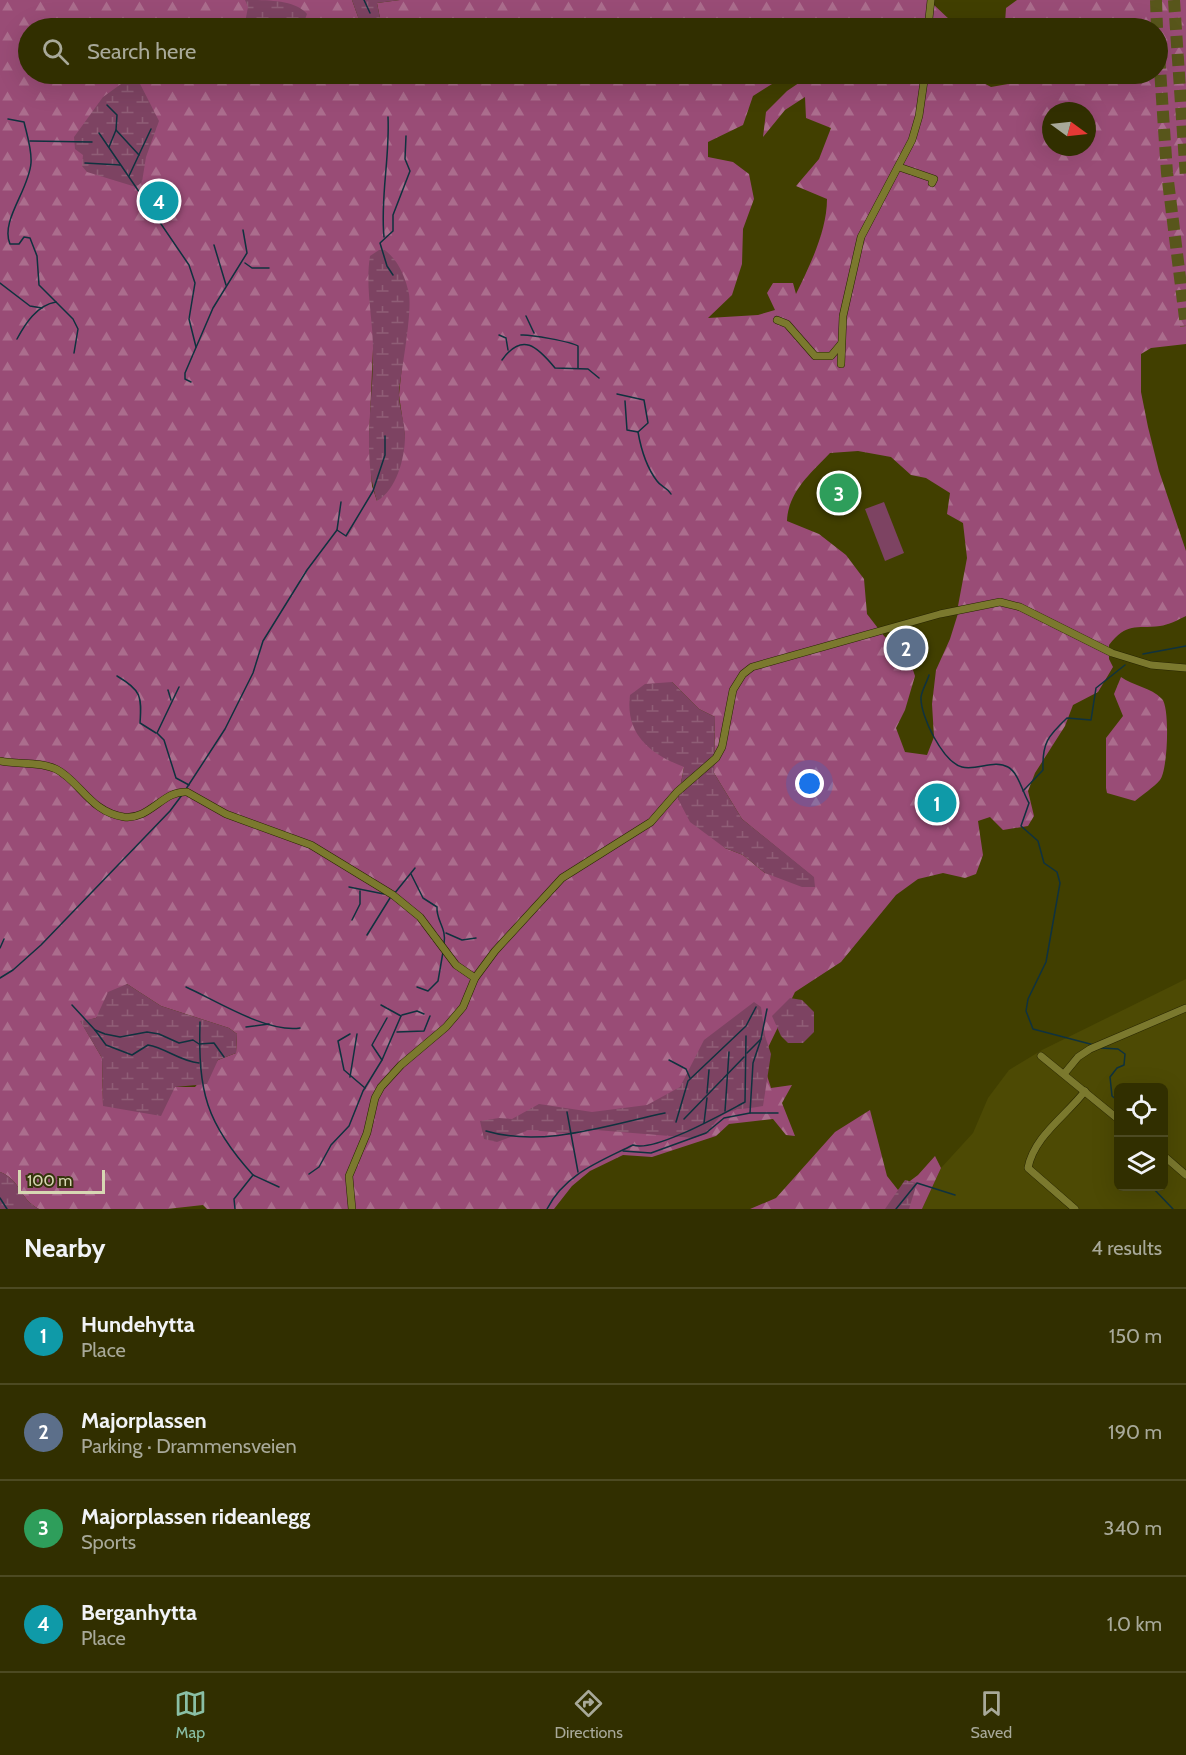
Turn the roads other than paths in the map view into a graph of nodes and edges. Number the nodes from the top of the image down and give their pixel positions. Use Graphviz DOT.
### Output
graph roads {
  1 [pos="931,0"];
  2 [pos="929,18"];
  3 [pos="924,84"];
  4 [pos="899,167"];
  5 [pos="932,183"];
  6 [pos="777,320"];
  7 [pos="841,344"];
  8 [pos="841,364"];
  9 [pos="1186,668"];
  10 [pos="0,761"];
  11 [pos="475,978"];
  12 [pos="1186,1008"];
  13 [pos="1041,1056"];
  14 [pos="1064,1074"];
  15 [pos="1085,1091"];
  16 [pos="1114,1115"];
  17 [pos="1168,1159"];
  18 [pos="1186,1175"];
  19 [pos="352,1209"];
  20 [pos="1075,1209"];
  1 -- 2 [label="street"];
  3 -- 4 [label="street"];
  4 -- 5 [label="street"];
  4 -- 7 [label="street"];
  6 -- 7 [label="street"];
  7 -- 8 [label="street"];
  9 -- 11 [label="street"];
  10 -- 11 [label="street"];
  11 -- 19 [label="street"];
  12 -- 14 [label="street"];
  13 -- 14 [label="street"];
  14 -- 15 [label="street"];
  15 -- 16 [label="street"];
  15 -- 20 [label="street"];
  17 -- 18 [label="street"];
}
